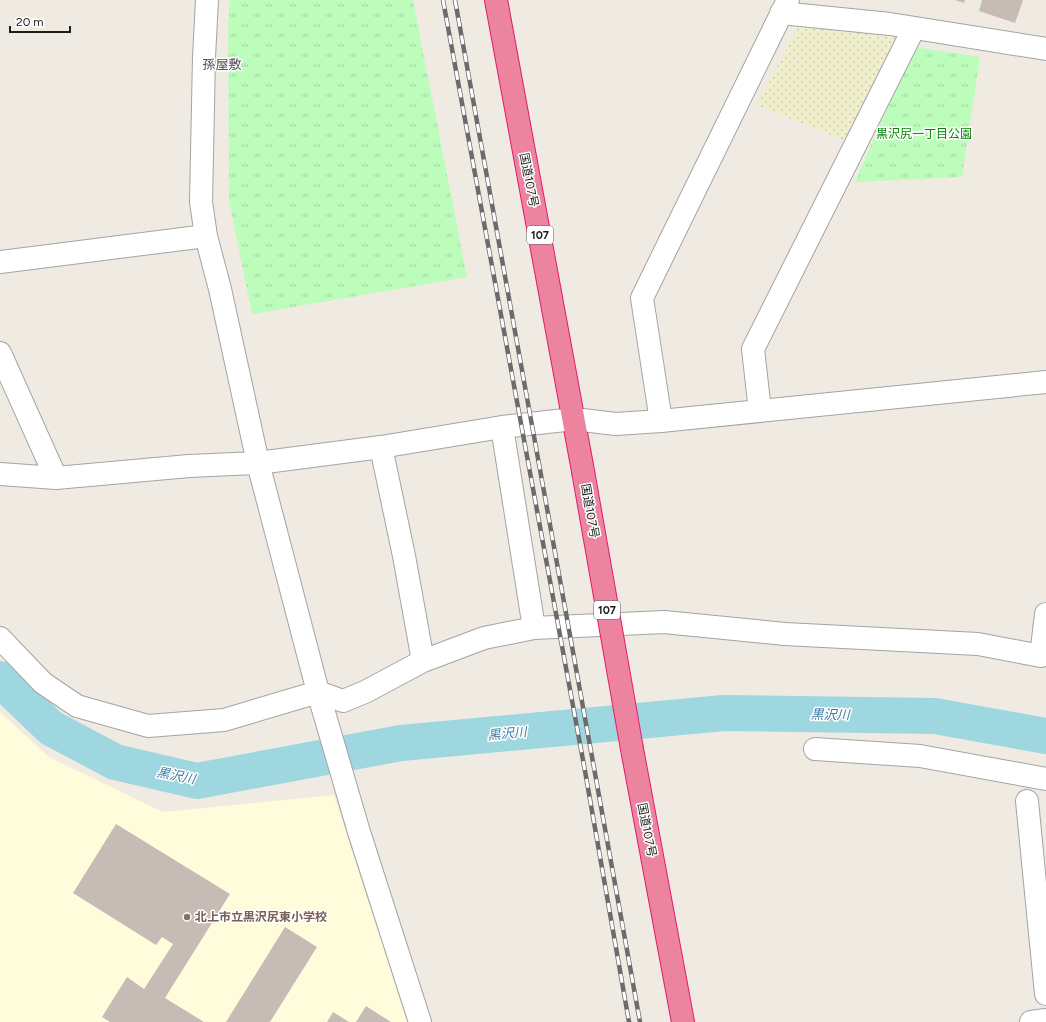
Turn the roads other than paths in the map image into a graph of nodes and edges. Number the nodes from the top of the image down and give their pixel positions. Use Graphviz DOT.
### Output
graph roads {
  1 [pos="207,0"];
  2 [pos="496,0"];
  3 [pos="784,7"];
  4 [pos="914,28"];
  5 [pos="1046,49"];
  6 [pos="206,236"];
  7 [pos="0,262"];
  8 [pos="0,353"];
  9 [pos="1046,382"];
  10 [pos="760,411"];
  11 [pos="574,419"];
  12 [pos="661,421"];
  13 [pos="502,427"];
  14 [pos="381,447"];
  15 [pos="258,463"];
  16 [pos="0,474"];
  17 [pos="56,478"];
  18 [pos="1046,614"];
  19 [pos="534,628"];
  20 [pos="0,638"];
  21 [pos="423,662"];
  22 [pos="321,701"];
  23 [pos="815,749"];
  24 [pos="1046,779"];
  25 [pos="1027,802"];
  26 [pos="1046,994"];
  27 [pos="1046,1020"];
  28 [pos="420,1022"];
  29 [pos="683,1022"];
  30 [pos="1031,1022"];
  1 -- 6 [label="street"];
  2 -- 11 [label="highway, 国道107号 / 107"];
  3 -- 4 [label="street"];
  3 -- 12 [label="street"];
  4 -- 5 [label="street"];
  4 -- 10 [label="street"];
  6 -- 7 [label="street"];
  6 -- 15 [label="street"];
  8 -- 17 [label="street"];
  9 -- 10 [label="street"];
  10 -- 12 [label="street"];
  11 -- 12 [label="street"];
  11 -- 13 [label="street"];
  11 -- 29 [label="highway, 国道107号 / 107, bridge"];
  13 -- 14 [label="street"];
  13 -- 19 [label="street"];
  14 -- 15 [label="street"];
  14 -- 21 [label="street"];
  15 -- 17 [label="street"];
  15 -- 22 [label="street"];
  16 -- 17 [label="street"];
  18 -- 19 [label="street"];
  19 -- 21 [label="street"];
  20 -- 22 [label="street"];
  21 -- 22 [label="street"];
  22 -- 28 [label="street"];
  23 -- 24 [label="street"];
  25 -- 26 [label="street"];
  27 -- 30 [label="street"];
}
